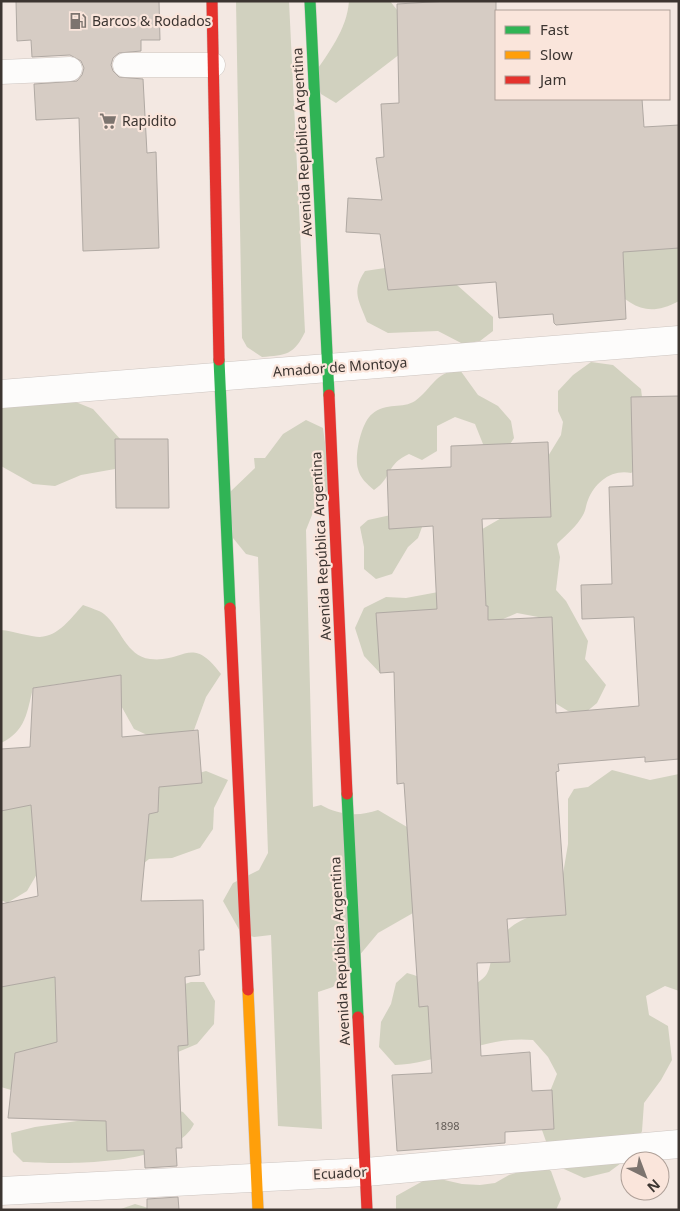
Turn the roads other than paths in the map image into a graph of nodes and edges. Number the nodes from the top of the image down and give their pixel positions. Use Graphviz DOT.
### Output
graph roads {
  1 [pos="212,1"];
  2 [pos="310,1"];
  3 [pos="125,65"];
  4 [pos="213,65"];
  5 [pos="70,69"];
  6 [pos="1,72"];
  7 [pos="679,340"];
  8 [pos="327,368"];
  9 [pos="219,377"];
  10 [pos="1,394"];
  11 [pos="679,1144"];
  12 [pos="366,1172"];
  13 [pos="257,1178"];
  14 [pos="1,1191"];
  15 [pos="258,1210"];
  16 [pos="367,1210"];
  1 -- 4 [label="main road"];
  2 -- 8 [label="main road, Avenida República Argentina"];
  3 -- 4 [label="lane"];
  4 -- 9 [label="main road"];
  5 -- 6 [label="lane"];
  7 -- 8 [label="street, Amador de Montoya"];
  8 -- 9 [label="street, Amador de Montoya"];
  8 -- 12 [label="main road, Avenida República Argentina"];
  9 -- 10 [label="street, Amador de Montoya"];
  9 -- 13 [label="main road"];
  11 -- 12 [label="street, Ecuador"];
  12 -- 13 [label="street, Ecuador"];
  12 -- 16 [label="main road, Avenida República Argentina"];
  13 -- 14 [label="street, Ecuador"];
  13 -- 15 [label="main road"];
}
